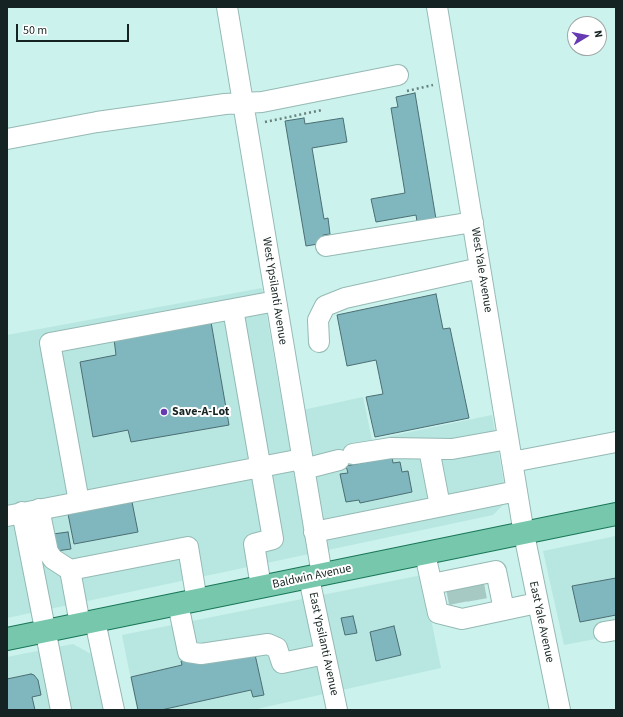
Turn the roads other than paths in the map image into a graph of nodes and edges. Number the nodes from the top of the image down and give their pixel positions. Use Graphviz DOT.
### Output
graph roads {
  1 [pos="227,7"];
  2 [pos="437,7"];
  3 [pos="398,75"];
  4 [pos="243,103"];
  5 [pos="7,139"];
  6 [pos="472,222"];
  7 [pos="326,246"];
  8 [pos="480,268"];
  9 [pos="276,301"];
  10 [pos="233,309"];
  11 [pos="319,342"];
  12 [pos="508,439"];
  13 [pos="616,442"];
  14 [pos="429,449"];
  15 [pos="512,462"];
  16 [pos="303,464"];
  17 [pos="260,466"];
  18 [pos="517,491"];
  19 [pos="79,502"];
  20 [pos="440,506"];
  21 [pos="23,512"];
  22 [pos="616,514"];
  23 [pos="314,532"];
  24 [pos="524,534"];
  25 [pos="425,554"];
  26 [pos="70,570"];
  27 [pos="315,576"];
  28 [pos="432,584"];
  29 [pos="261,587"];
  30 [pos="467,596"];
  31 [pos="187,602"];
  32 [pos="537,603"];
  33 [pos="504,610"];
  34 [pos="88,623"];
  35 [pos="45,632"];
  36 [pos="7,639"];
  37 [pos="325,654"];
  38 [pos="61,710"];
  39 [pos="114,710"];
  40 [pos="337,710"];
  41 [pos="560,710"];
  1 -- 4 [label="street, West Ypsilanti Avenue"];
  2 -- 6 [label="street, West Yale Avenue"];
  3 -- 4 [label="street"];
  4 -- 5 [label="street"];
  4 -- 9 [label="street, West Ypsilanti Avenue"];
  6 -- 7 [label="street"];
  6 -- 8 [label="street, West Yale Avenue"];
  8 -- 11 [label="street"];
  8 -- 12 [label="street, West Yale Avenue"];
  9 -- 10 [label="street"];
  9 -- 16 [label="street, West Ypsilanti Avenue"];
  10 -- 17 [label="street"];
  10 -- 19 [label="street"];
  12 -- 14 [label="street"];
  12 -- 15 [label="street, West Yale Avenue"];
  13 -- 15 [label="street"];
  14 -- 16 [label="street"];
  14 -- 20 [label="street"];
  15 -- 18 [label="street, West Yale Avenue"];
  16 -- 17 [label="street"];
  16 -- 23 [label="street, West Ypsilanti Avenue"];
  17 -- 19 [label="street"];
  17 -- 29 [label="street"];
  18 -- 20 [label="street"];
  18 -- 24 [label="street, West Yale Avenue"];
  19 -- 21 [label="street"];
  20 -- 23 [label="street"];
  21 -- 26 [label="street"];
  21 -- 35 [label="street"];
  22 -- 24 [label="main road, Baldwin Avenue"];
  23 -- 27 [label="street, West Ypsilanti Avenue"];
  24 -- 25 [label="main road, Baldwin Avenue"];
  24 -- 32 [label="street, East Yale Avenue"];
  25 -- 27 [label="main road, Baldwin Avenue"];
  25 -- 28 [label="street"];
  26 -- 31 [label="street"];
  26 -- 34 [label="street"];
  27 -- 29 [label="main road, Baldwin Avenue"];
  27 -- 37 [label="street, East Ypsilanti Avenue"];
  28 -- 30 [label="street"];
  28 -- 30 [label="street"];
  29 -- 31 [label="main road, Baldwin Avenue"];
  30 -- 33 [label="street"];
  30 -- 33 [label="street"];
  31 -- 34 [label="main road, Baldwin Avenue"];
  31 -- 37 [label="street"];
  32 -- 33 [label="street"];
  32 -- 41 [label="street, East Yale Avenue"];
  34 -- 35 [label="main road, Baldwin Avenue"];
  34 -- 39 [label="street"];
  35 -- 36 [label="main road, Baldwin Avenue"];
  35 -- 38 [label="street"];
  37 -- 40 [label="street, East Ypsilanti Avenue"];
}
